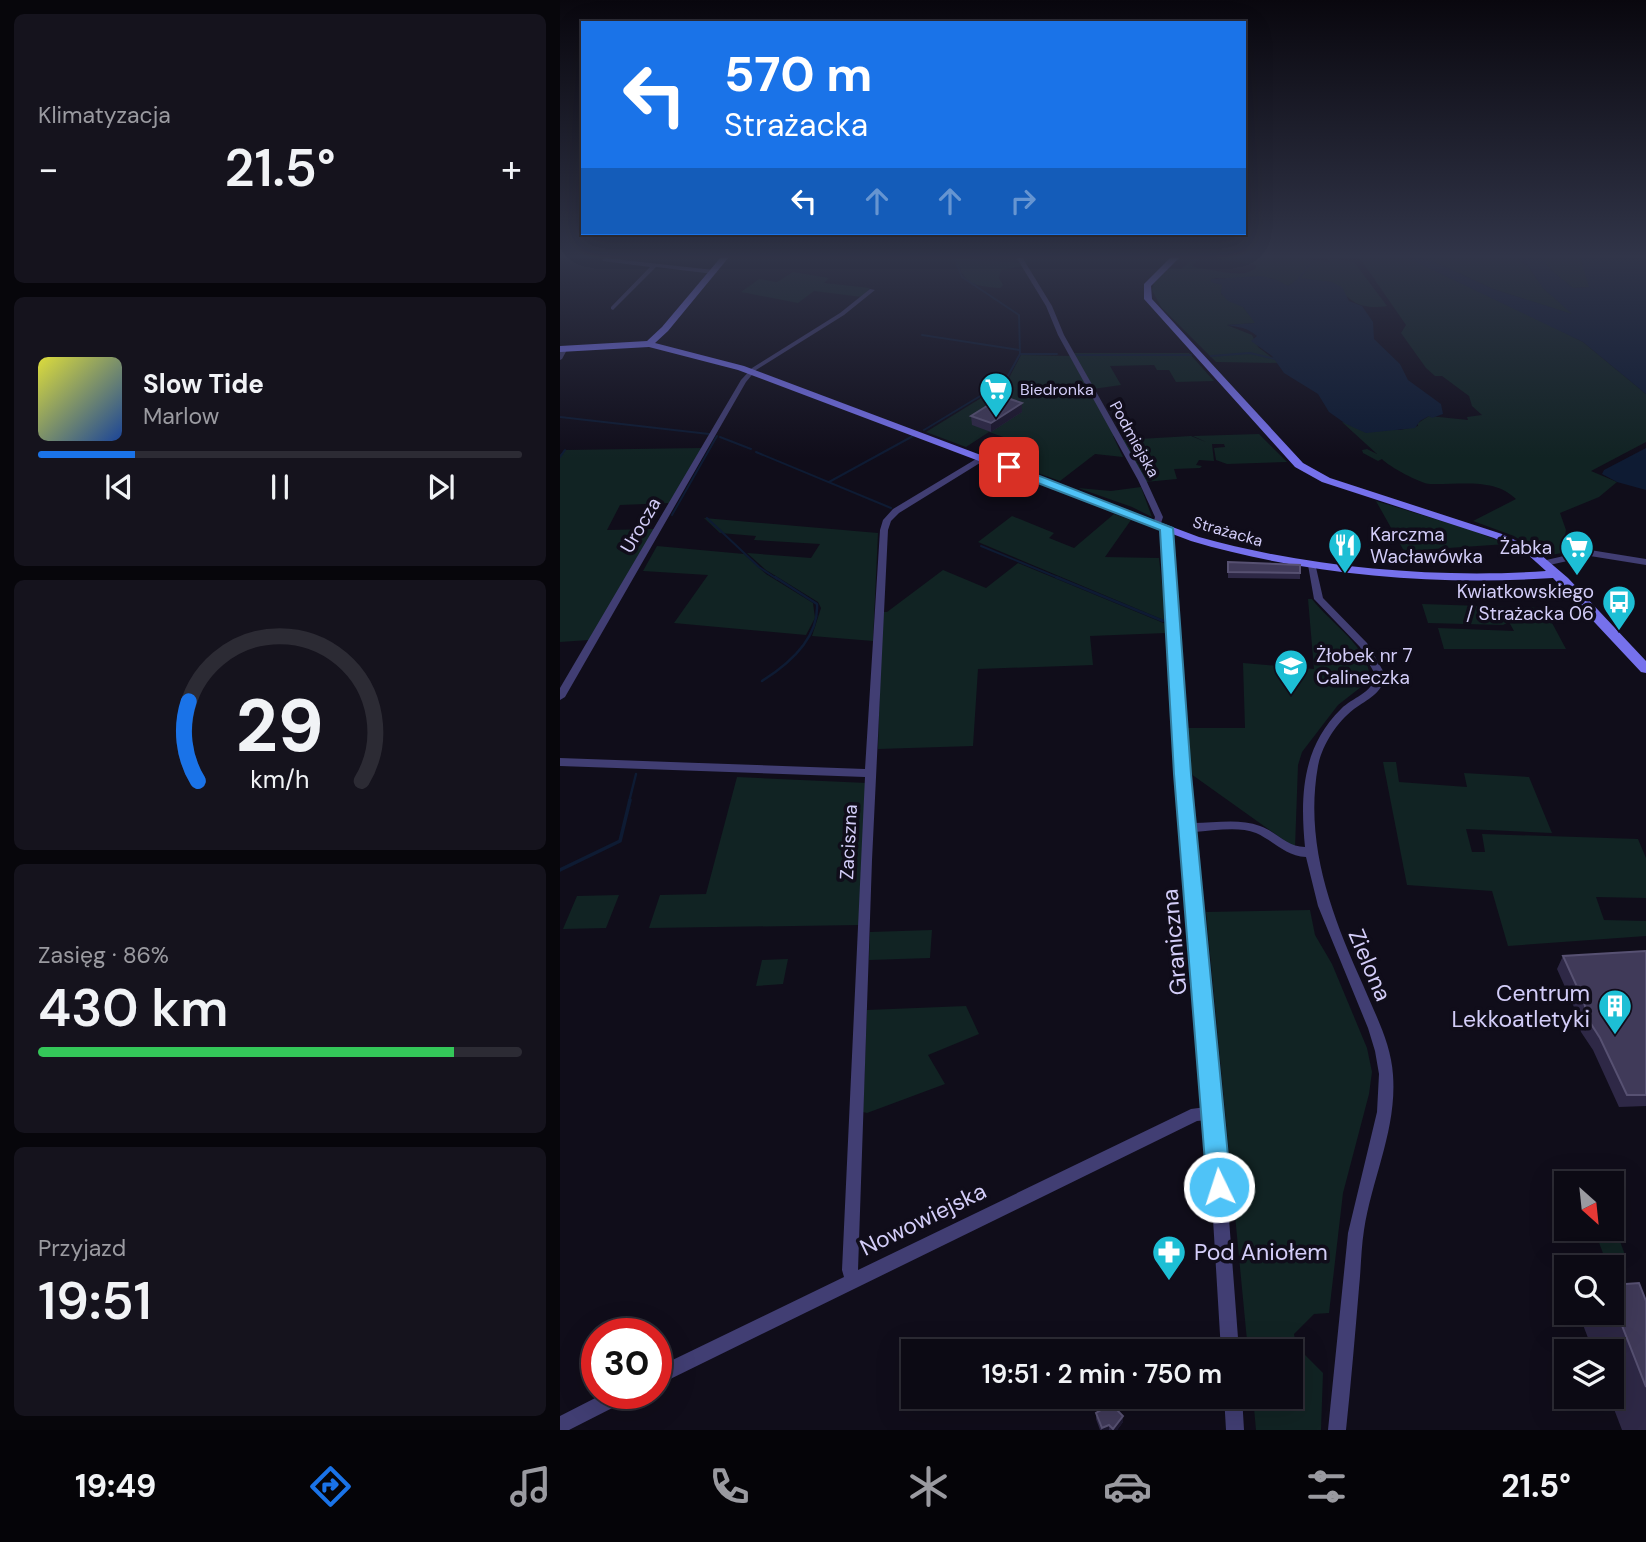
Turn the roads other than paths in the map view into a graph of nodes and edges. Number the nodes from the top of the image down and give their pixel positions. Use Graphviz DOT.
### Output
graph roads {
  1 [pos="667,324"];
  2 [pos="827,324"];
  3 [pos="1056,324"];
  4 [pos="1170,324"];
  5 [pos="649,344"];
  6 [pos="563,348"];
  7 [pos="560,358"];
  8 [pos="752,371"];
  9 [pos="984,458"];
  10 [pos="1162,526"];
  11 [pos="1646,562"];
  12 [pos="1545,563"];
  13 [pos="1312,565"];
  14 [pos="1557,574"];
  15 [pos="1646,669"];
  16 [pos="560,697"];
  17 [pos="560,762"];
  18 [pos="871,773"];
  19 [pos="1188,828"];
  20 [pos="1310,852"];
  21 [pos="1214,1113"];
  22 [pos="853,1281"];
  23 [pos="1229,1339"];
  24 [pos="672,1369"];
  25 [pos="592,1409"];
  26 [pos="1234,1409"];
  27 [pos="560,1425"];
  28 [pos="1235,1430"];
  29 [pos="1337,1430"];
  1 -- 5 [label="street"];
  2 -- 8 [label="street"];
  3 -- 10 [label="street, Podmiejska"];
  4 -- 12 [label="street"];
  5 -- 6 [label="street, Strażacka"];
  5 -- 8 [label="street, Strażacka"];
  6 -- 7 [label="street"];
  8 -- 9 [label="street, Strażacka"];
  8 -- 16 [label="street, Urocza"];
  9 -- 10 [label="street, Strażacka"];
  9 -- 18 [label="street, Zaciszna"];
  10 -- 13 [label="street, Strażacka"];
  10 -- 19 [label="street, Graniczna"];
  11 -- 12 [label="street"];
  12 -- 14 [label="street"];
  13 -- 14 [label="street, Strażacka"];
  13 -- 20 [label="street, Zielona"];
  14 -- 15 [label="street"];
  17 -- 18 [label="street"];
  18 -- 22 [label="street, Zaciszna"];
  19 -- 20 [label="street"];
  19 -- 21 [label="street, Graniczna"];
  20 -- 29 [label="street, Zielona"];
  21 -- 22 [label="street, Nowowiejska"];
  21 -- 23 [label="street, Graniczna"];
  22 -- 24 [label="street, Nowowiejska"];
  25 -- 27 [label="street"];
  26 -- 28 [label="street"];
}
